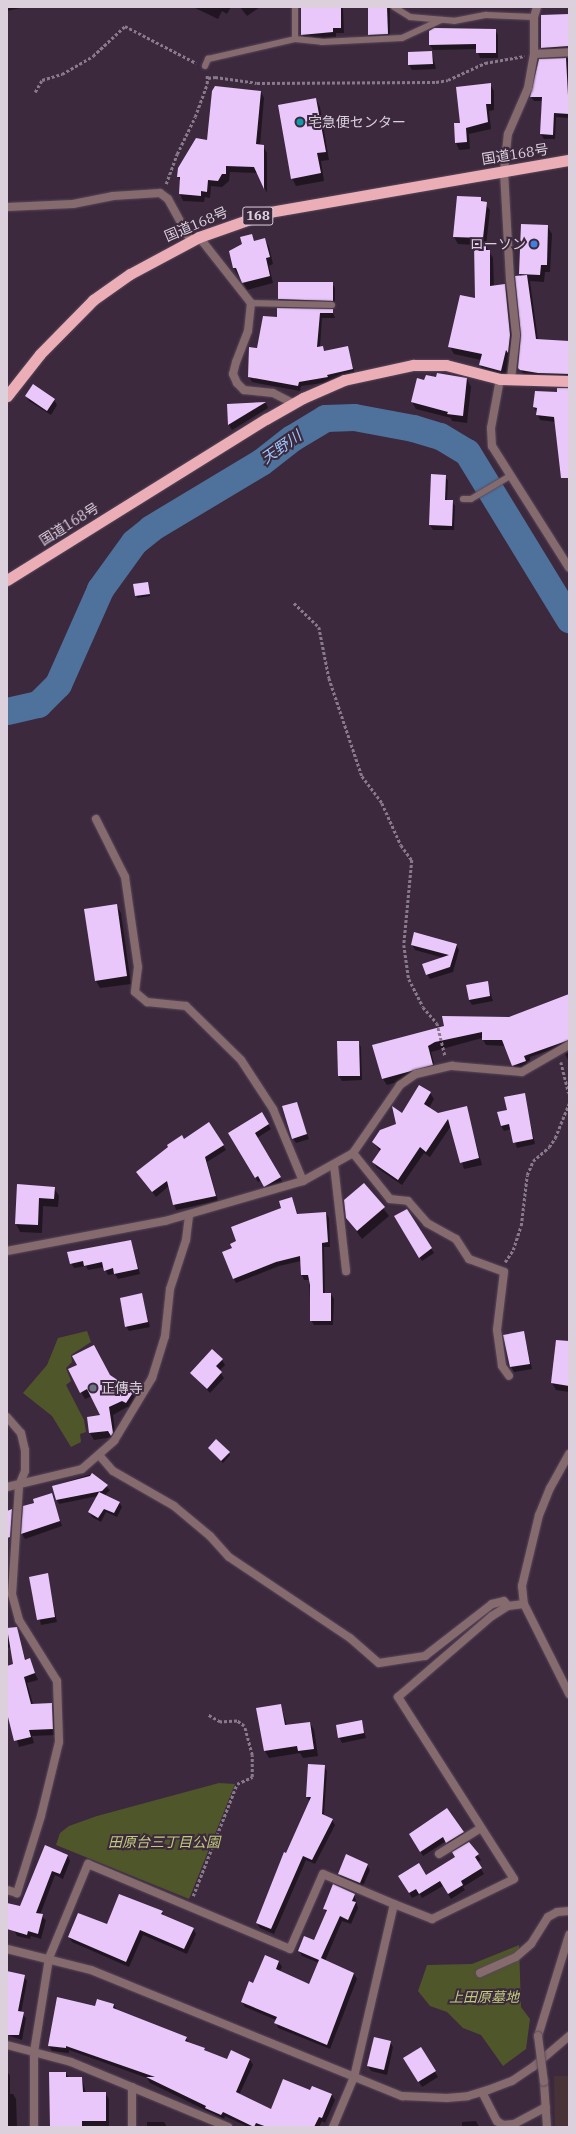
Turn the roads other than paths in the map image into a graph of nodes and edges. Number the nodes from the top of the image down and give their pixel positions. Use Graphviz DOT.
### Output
graph roads {
  1 [pos="295,7"];
  2 [pos="394,7"];
  3 [pos="537,7"];
  4 [pos="534,17"];
  5 [pos="441,20"];
  6 [pos="295,40"];
  7 [pos="569,52"];
  8 [pos="534,54"];
  9 [pos="205,66"];
  10 [pos="569,160"];
  11 [pos="504,171"];
  12 [pos="7,206"];
  13 [pos="195,239"];
  14 [pos="251,303"];
  15 [pos="332,305"];
  16 [pos="505,379"];
  17 [pos="569,381"];
  18 [pos="7,396"];
  19 [pos="293,404"];
  20 [pos="507,479"];
  21 [pos="463,498"];
  22 [pos="569,568"];
  23 [pos="7,580"];
  24 [pos="96,819"];
  25 [pos="569,1045"];
  26 [pos="353,1153"];
  27 [pos="334,1165"];
  28 [pos="303,1181"];
  29 [pos="188,1215"];
  30 [pos="7,1251"];
  31 [pos="346,1271"];
  32 [pos="509,1376"];
  33 [pos="7,1417"];
  34 [pos="569,1454"];
  35 [pos="99,1455"];
  36 [pos="19,1486"];
  37 [pos="7,1487"];
  38 [pos="9,1594"];
  39 [pos="524,1604"];
  40 [pos="508,1606"];
  41 [pos="569,1694"];
  42 [pos="481,1828"];
  43 [pos="439,1854"];
  44 [pos="7,1890"];
  45 [pos="394,1904"];
  46 [pos="569,1911"];
  47 [pos="569,1935"];
  48 [pos="7,1949"];
  49 [pos="49,1958"];
  50 [pos="480,1973"];
  51 [pos="569,2036"];
  52 [pos="7,2045"];
  53 [pos="34,2052"];
  54 [pos="354,2077"];
  55 [pos="132,2087"];
  56 [pos="482,2092"];
  57 [pos="546,2107"];
  58 [pos="34,2127"];
  59 [pos="132,2127"];
  60 [pos="226,2127"];
  61 [pos="333,2127"];
  62 [pos="547,2127"];
  1 -- 6 [label="lane"];
  2 -- 5 [label="lane"];
  3 -- 4 [label="street"];
  4 -- 5 [label="lane"];
  4 -- 8 [label="street"];
  5 -- 6 [label="lane"];
  6 -- 9 [label="lane"];
  7 -- 8 [label="street"];
  8 -- 11 [label="street"];
  10 -- 11 [label="highway, 国道168号 / 168"];
  11 -- 13 [label="highway, 国道168号 / 168"];
  11 -- 16 [label="street"];
  12 -- 13 [label="street"];
  13 -- 14 [label="street"];
  13 -- 18 [label="highway, 国道168号 / 168"];
  14 -- 15 [label="lane"];
  14 -- 19 [label="street"];
  16 -- 17 [label="highway, 国道168号"];
  16 -- 19 [label="highway, 国道168号"];
  16 -- 20 [label="street"];
  19 -- 23 [label="highway, 国道168号"];
  20 -- 21 [label="lane"];
  20 -- 22 [label="street"];
  24 -- 28 [label="street"];
  25 -- 26 [label="street"];
  26 -- 27 [label="street"];
  26 -- 32 [label="street"];
  27 -- 28 [label="street"];
  27 -- 31 [label="street"];
  28 -- 29 [label="street"];
  29 -- 30 [label="street"];
  29 -- 35 [label="street"];
  33 -- 36 [label="street"];
  34 -- 39 [label="street"];
  35 -- 36 [label="street"];
  35 -- 40 [label="street"];
  36 -- 37 [label="street"];
  36 -- 38 [label="street"];
  38 -- 44 [label="street"];
  39 -- 40 [label="street"];
  39 -- 41 [label="street"];
  40 -- 42 [label="street"];
  42 -- 43 [label="street"];
  42 -- 45 [label="street"];
  45 -- 49 [label="street"];
  45 -- 54 [label="street"];
  46 -- 50 [label="street"];
  47 -- 57 [label="street, bridge"];
  48 -- 49 [label="street"];
  49 -- 53 [label="street"];
  49 -- 54 [label="street"];
  51 -- 56 [label="street"];
  52 -- 53 [label="street"];
  53 -- 55 [label="street"];
  53 -- 58 [label="street"];
  54 -- 56 [label="street"];
  54 -- 61 [label="street"];
  55 -- 59 [label="street"];
  55 -- 60 [label="street"];
  56 -- 57 [label="street"];
  57 -- 62 [label="street"];
}
